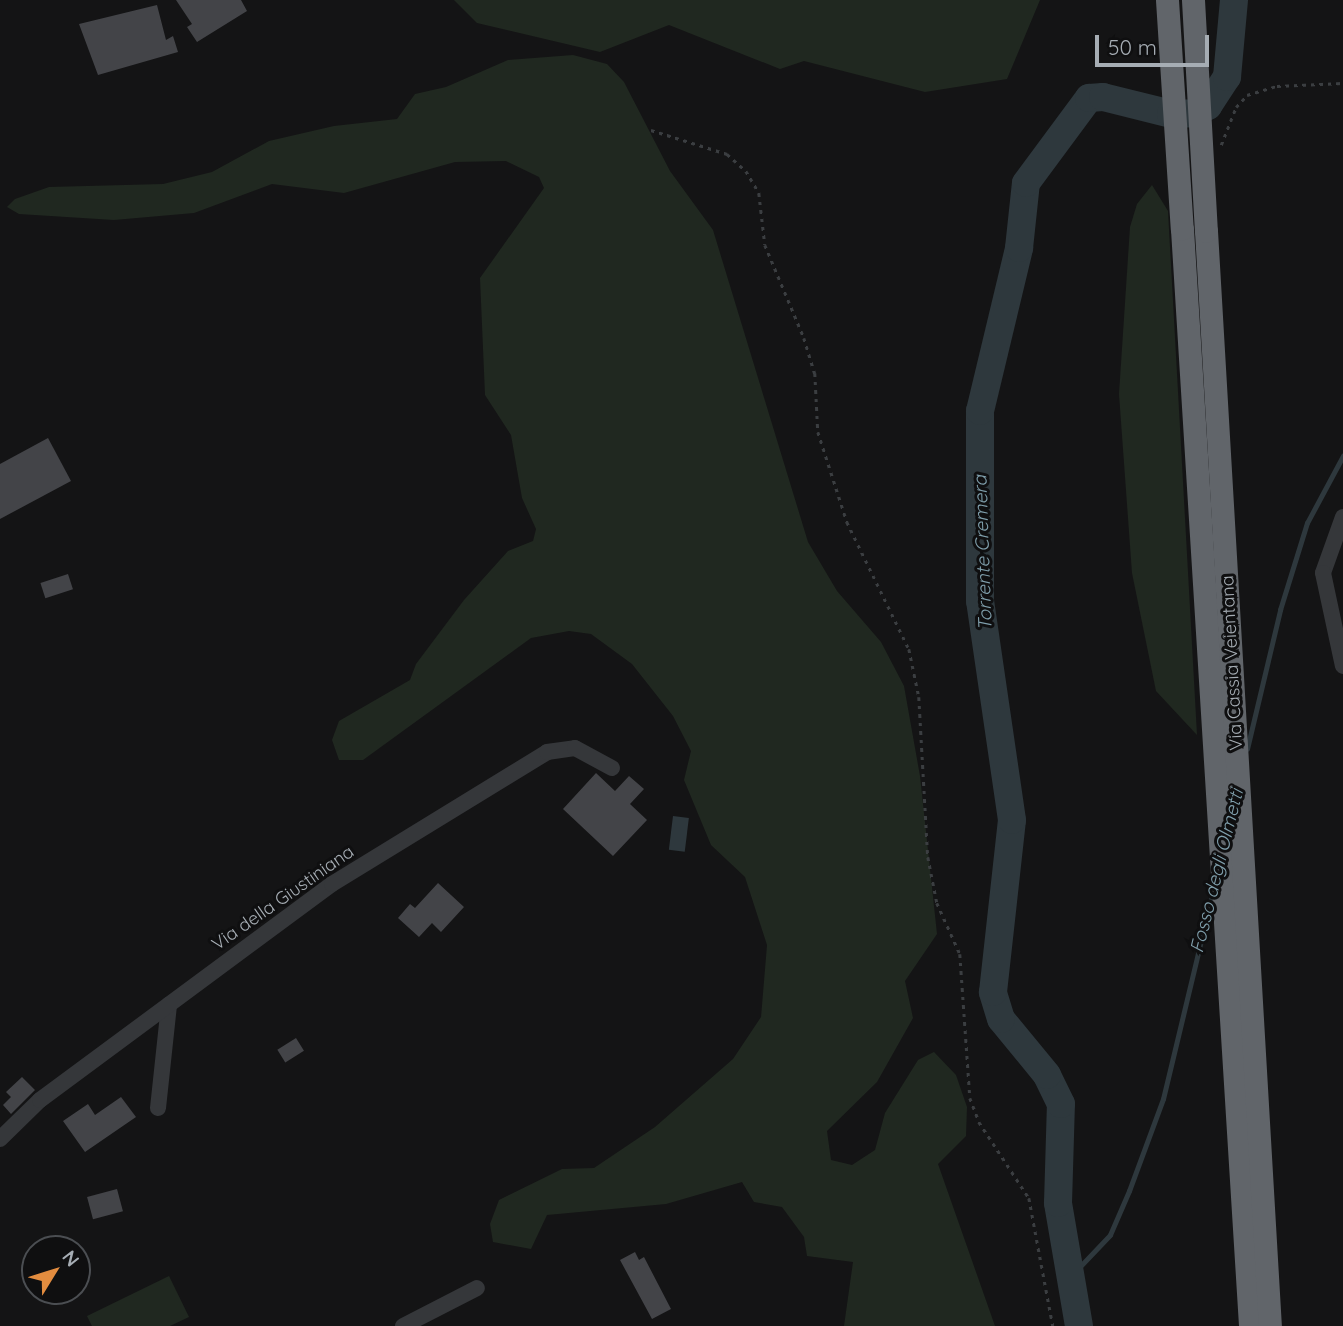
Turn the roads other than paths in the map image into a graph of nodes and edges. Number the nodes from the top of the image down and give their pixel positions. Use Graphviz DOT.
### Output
graph roads {
  1 [pos="1167,0"];
  2 [pos="1194,0"];
  3 [pos="1343,517"];
  4 [pos="1343,666"];
  5 [pos="1221,670"];
  6 [pos="612,768"];
  7 [pos="169,1005"];
  8 [pos="1244,1067"];
  9 [pos="158,1108"];
  10 [pos="0,1139"];
  11 [pos="477,1288"];
  12 [pos="403,1326"];
  13 [pos="1250,1326"];
  14 [pos="1270,1326"];
  1 -- 5 [label="highway, Via Cassia Veientana, bridge"];
  2 -- 5 [label="highway, Via Cassia Veientana, bridge"];
  3 -- 4 [label="street"];
  5 -- 8 [label="highway, Via Cassia Veientana"];
  6 -- 7 [label="street, Via della Giustiniana"];
  7 -- 9 [label="street"];
  7 -- 10 [label="street, Via della Giustiniana"];
  8 -- 13 [label="highway"];
  8 -- 14 [label="highway, Via Cassia Veientana"];
  11 -- 12 [label="street"];
}
